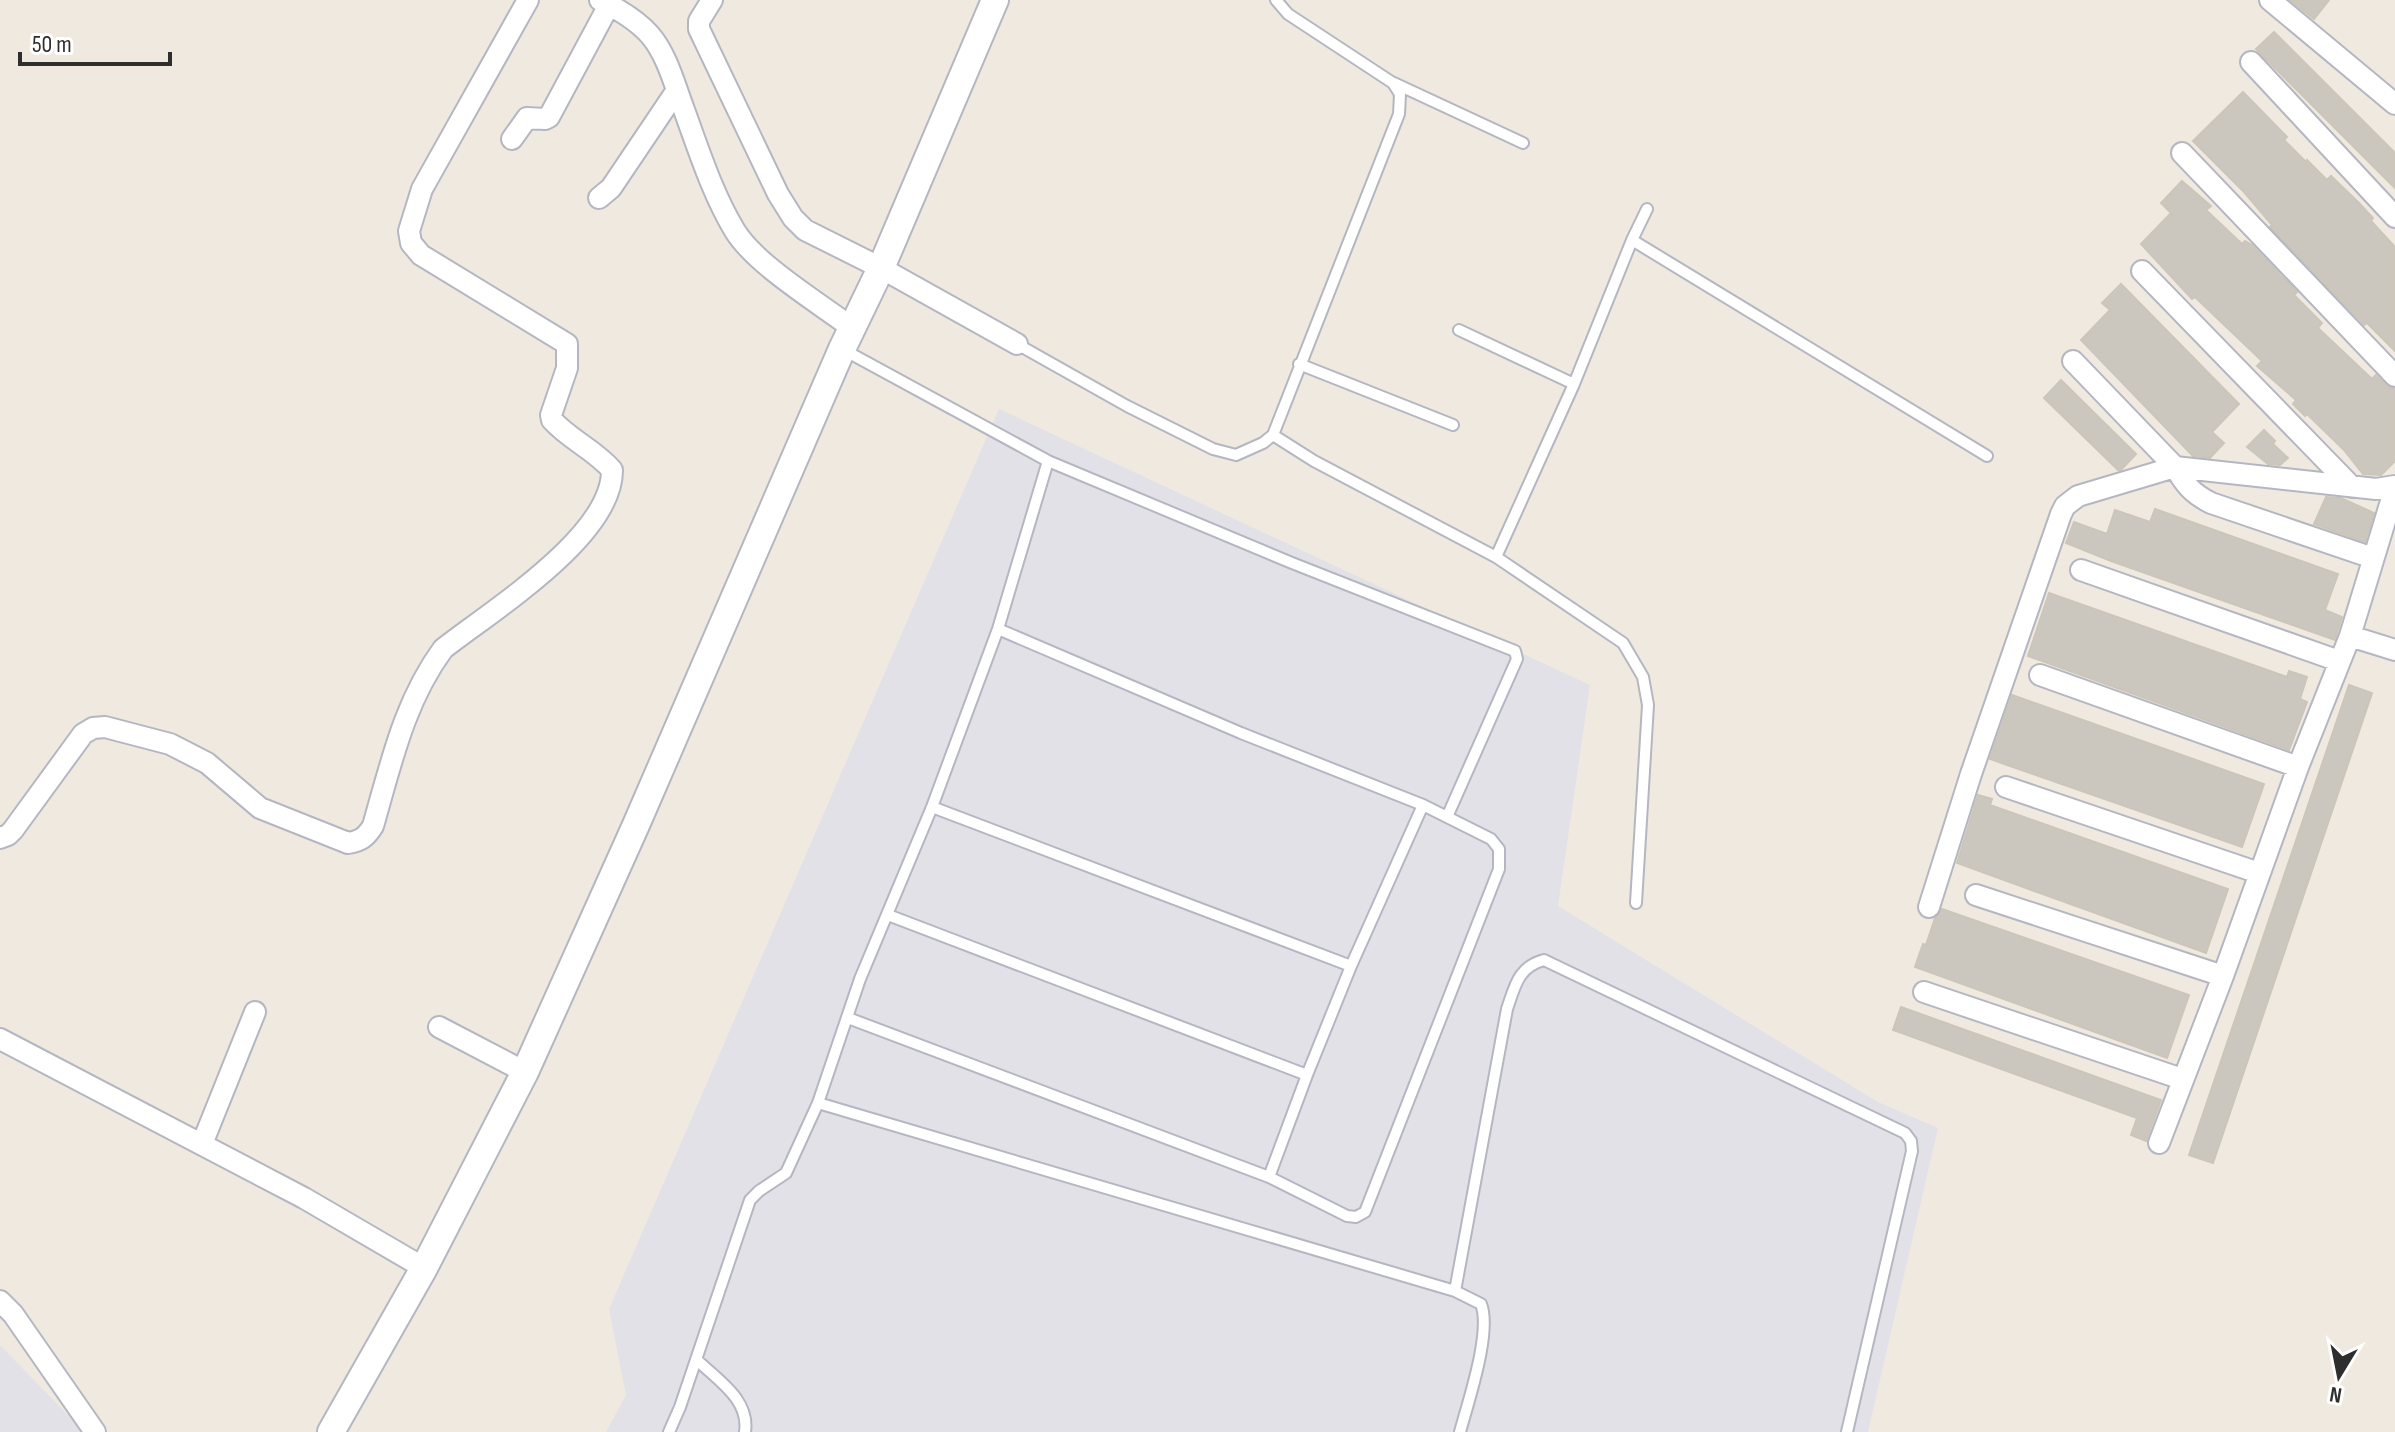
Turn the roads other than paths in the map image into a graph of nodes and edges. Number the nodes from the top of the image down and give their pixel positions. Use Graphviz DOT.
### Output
graph roads {
  1 [pos="528,0"];
  2 [pos="712,0"];
  3 [pos="995,0"];
  4 [pos="1276,0"];
  5 [pos="2270,0"];
  6 [pos="605,2"];
  7 [pos="2251,62"];
  8 [pos="1393,83"];
  9 [pos="677,90"];
  10 [pos="2395,104"];
  11 [pos="512,139"];
  12 [pos="1523,143"];
  13 [pos="2182,153"];
  14 [pos="599,198"];
  15 [pos="1647,209"];
  16 [pos="2395,217"];
  17 [pos="1632,240"];
  18 [pos="2142,271"];
  19 [pos="876,278"];
  20 [pos="851,330"];
  21 [pos="1459,330"];
  22 [pos="1017,344"];
  23 [pos="2073,361"];
  24 [pos="1299,364"];
  25 [pos="2395,376"];
  26 [pos="1574,384"];
  27 [pos="1453,425"];
  28 [pos="1273,435"];
  29 [pos="1987,456"];
  30 [pos="1048,461"];
  31 [pos="2175,467"];
  32 [pos="2352,487"];
  33 [pos="2395,487"];
  34 [pos="1496,557"];
  35 [pos="2373,558"];
  36 [pos="2081,570"];
  37 [pos="998,629"];
  38 [pos="2350,636"];
  39 [pos="2395,650"];
  40 [pos="2339,661"];
  41 [pos="2040,675"];
  42 [pos="2298,767"];
  43 [pos="2006,787"];
  44 [pos="1423,805"];
  45 [pos="932,807"];
  46 [pos="1447,817"];
  47 [pos="0,838"];
  48 [pos="2259,873"];
  49 [pos="1976,895"];
  50 [pos="1636,903"];
  51 [pos="1929,907"];
  52 [pos="888,915"];
  53 [pos="1351,966"];
  54 [pos="2223,976"];
  55 [pos="1924,992"];
  56 [pos="255,1012"];
  57 [pos="848,1018"];
  58 [pos="439,1027"];
  59 [pos="0,1039"];
  60 [pos="525,1072"];
  61 [pos="1307,1075"];
  62 [pos="2182,1079"];
  63 [pos="818,1103"];
  64 [pos="2159,1143"];
  65 [pos="202,1144"];
  66 [pos="1269,1177"];
  67 [pos="424,1268"];
  68 [pos="1455,1291"];
  69 [pos="0,1301"];
  70 [pos="696,1359"];
  71 [pos="95,1432"];
  72 [pos="331,1432"];
  73 [pos="669,1432"];
  74 [pos="745,1432"];
  75 [pos="1460,1432"];
  76 [pos="1847,1432"];
  1 -- 47 [label="street"];
  2 -- 19 [label="street"];
  3 -- 19 [label="street"];
  4 -- 8 [label="lane"];
  5 -- 10 [label="street"];
  6 -- 9 [label="street"];
  6 -- 11 [label="street"];
  7 -- 16 [label="street"];
  8 -- 12 [label="lane"];
  8 -- 24 [label="lane"];
  9 -- 14 [label="street"];
  9 -- 20 [label="street"];
  13 -- 25 [label="street"];
  15 -- 17 [label="lane"];
  17 -- 26 [label="lane"];
  17 -- 29 [label="lane"];
  18 -- 32 [label="street"];
  19 -- 20 [label="street"];
  19 -- 22 [label="street"];
  20 -- 30 [label="lane"];
  20 -- 60 [label="street"];
  21 -- 26 [label="lane"];
  22 -- 28 [label="lane"];
  23 -- 31 [label="street"];
  24 -- 27 [label="lane"];
  24 -- 28 [label="lane"];
  26 -- 34 [label="lane"];
  28 -- 34 [label="lane"];
  30 -- 37 [label="lane"];
  30 -- 46 [label="lane"];
  31 -- 32 [label="street"];
  31 -- 35 [label="street"];
  31 -- 51 [label="street"];
  32 -- 33 [label="street"];
  33 -- 35 [label="street"];
  34 -- 50 [label="lane"];
  35 -- 38 [label="street"];
  36 -- 40 [label="street"];
  37 -- 44 [label="lane"];
  37 -- 45 [label="lane"];
  38 -- 39 [label="street"];
  38 -- 40 [label="street"];
  40 -- 42 [label="street"];
  41 -- 42 [label="street"];
  42 -- 48 [label="street"];
  43 -- 48 [label="street"];
  44 -- 46 [label="lane"];
  44 -- 53 [label="lane"];
  45 -- 52 [label="lane"];
  45 -- 53 [label="lane"];
  46 -- 66 [label="lane"];
  48 -- 54 [label="street"];
  49 -- 54 [label="street"];
  52 -- 57 [label="lane"];
  52 -- 61 [label="lane"];
  53 -- 61 [label="lane"];
  54 -- 62 [label="street"];
  55 -- 62 [label="street"];
  56 -- 65 [label="street"];
  57 -- 63 [label="lane"];
  57 -- 66 [label="lane"];
  58 -- 60 [label="street"];
  59 -- 65 [label="street"];
  60 -- 67 [label="street"];
  61 -- 66 [label="lane"];
  62 -- 64 [label="street"];
  63 -- 68 [label="lane"];
  63 -- 70 [label="lane"];
  65 -- 67 [label="street"];
  67 -- 72 [label="street"];
  68 -- 75 [label="lane"];
  68 -- 76 [label="lane"];
  69 -- 71 [label="street"];
  70 -- 73 [label="lane"];
  70 -- 74 [label="lane"];
}
